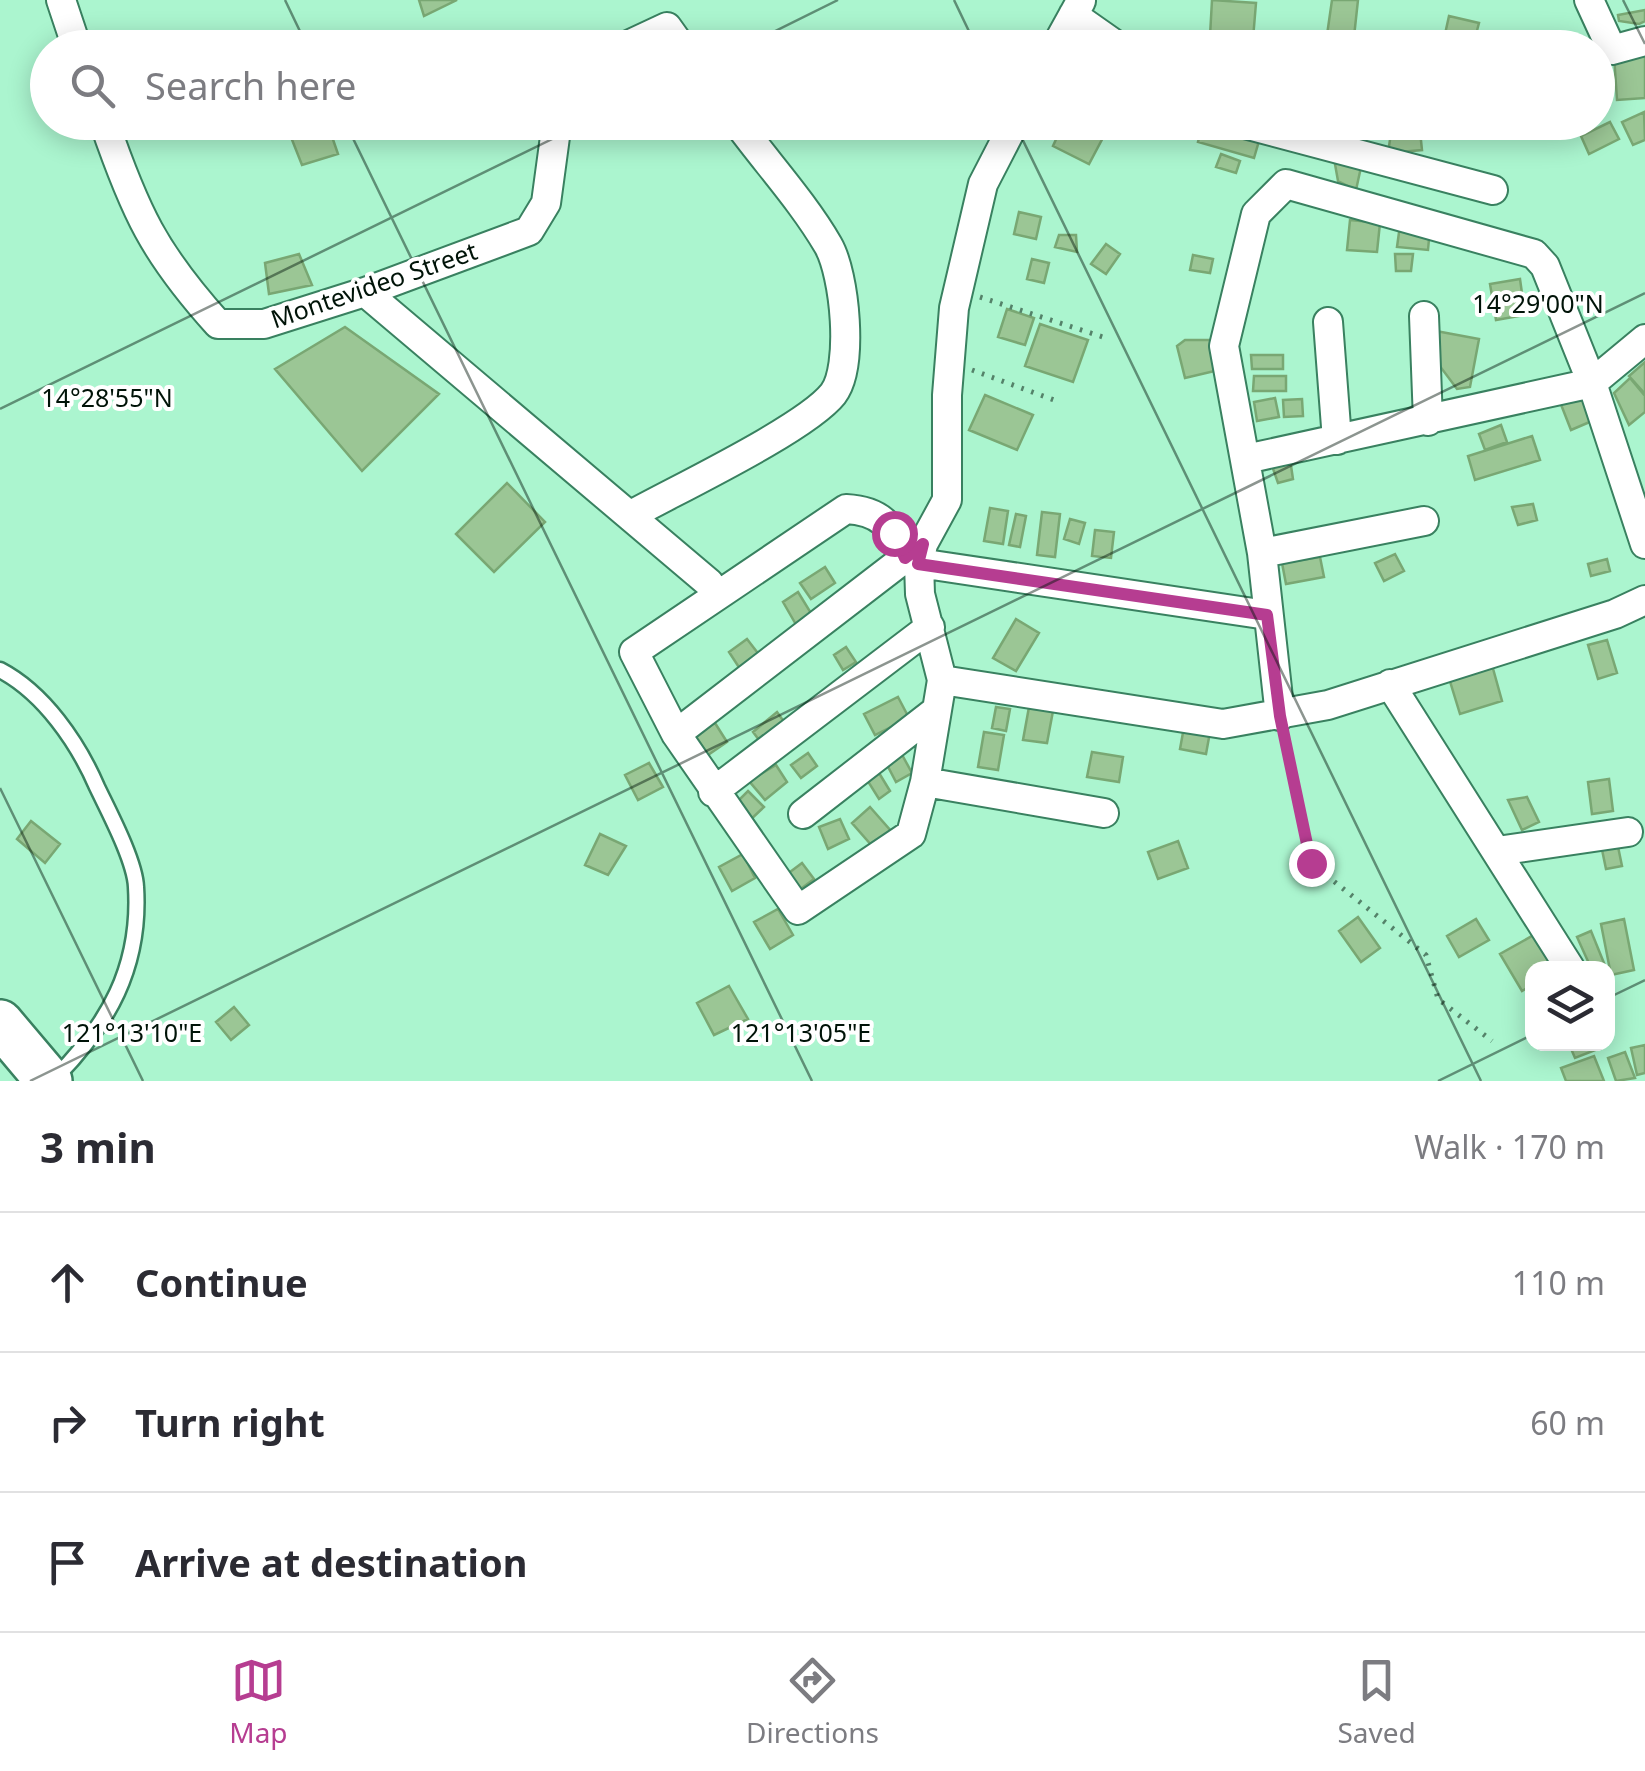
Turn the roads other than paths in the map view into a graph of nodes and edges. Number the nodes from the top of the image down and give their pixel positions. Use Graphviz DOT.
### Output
graph roads {
  1 [pos="61,0"];
  2 [pos="1589,0"];
  3 [pos="1077,8"];
  4 [pos="72,30"];
  5 [pos="1101,30"];
  6 [pos="1603,30"];
  7 [pos="1645,40"];
  8 [pos="1615,49"];
  9 [pos="110,140"];
  10 [pos="555,140"];
  11 [pos="751,140"];
  12 [pos="1006,140"];
  13 [pos="1305,140"];
  14 [pos="1493,190"];
  15 [pos="365,292"];
  16 [pos="1424,316"];
  17 [pos="1328,322"];
  18 [pos="1645,339"];
  19 [pos="1592,383"];
  20 [pos="1428,421"];
  21 [pos="1337,440"];
  22 [pos="1246,458"];
  23 [pos="631,516"];
  24 [pos="1424,521"];
  25 [pos="1645,544"];
  26 [pos="1262,553"];
  27 [pos="915,555"];
  28 [pos="709,584"];
  29 [pos="1645,600"];
  30 [pos="1267,615"];
  31 [pos="930,627"];
  32 [pos="0,670"];
  33 [pos="942,680"];
  34 [pos="1390,684"];
  35 [pos="937,710"];
  36 [pos="1280,716"];
  37 [pos="676,734"];
  38 [pos="925,782"];
  39 [pos="713,792"];
  40 [pos="1104,813"];
  41 [pos="804,814"];
  42 [pos="1628,832"];
  43 [pos="1498,851"];
  44 [pos="1566,961"];
  45 [pos="0,1023"];
  46 [pos="51,1081"];
  1 -- 4 [label="street"];
  2 -- 6 [label="street"];
  3 -- 5 [label="street"];
  7 -- 8 [label="street"];
  9 -- 15 [label="street, Montevideo Street"];
  10 -- 15 [label="street, Montevideo Street"];
  11 -- 23 [label="street"];
  12 -- 27 [label="street"];
  13 -- 14 [label="street"];
  15 -- 23 [label="street"];
  16 -- 20 [label="street"];
  17 -- 21 [label="street"];
  18 -- 19 [label="street"];
  19 -- 20 [label="street"];
  19 -- 22 [label="street"];
  19 -- 25 [label="street"];
  20 -- 21 [label="street"];
  21 -- 22 [label="street"];
  22 -- 26 [label="street"];
  23 -- 28 [label="street"];
  24 -- 26 [label="street"];
  26 -- 30 [label="street"];
  27 -- 30 [label="street"];
  27 -- 31 [label="street"];
  27 -- 37 [label="street"];
  27 -- 37 [label="street"];
  29 -- 34 [label="street"];
  30 -- 36 [label="street"];
  31 -- 33 [label="street"];
  31 -- 39 [label="street"];
  32 -- 46 [label="lane"];
  33 -- 35 [label="street"];
  33 -- 36 [label="street"];
  34 -- 36 [label="street"];
  34 -- 43 [label="street"];
  35 -- 38 [label="street"];
  35 -- 41 [label="street"];
  37 -- 39 [label="street"];
  38 -- 39 [label="street"];
  38 -- 40 [label="street"];
  42 -- 43 [label="street"];
  43 -- 44 [label="street"];
  45 -- 46 [label="main road"];
}
